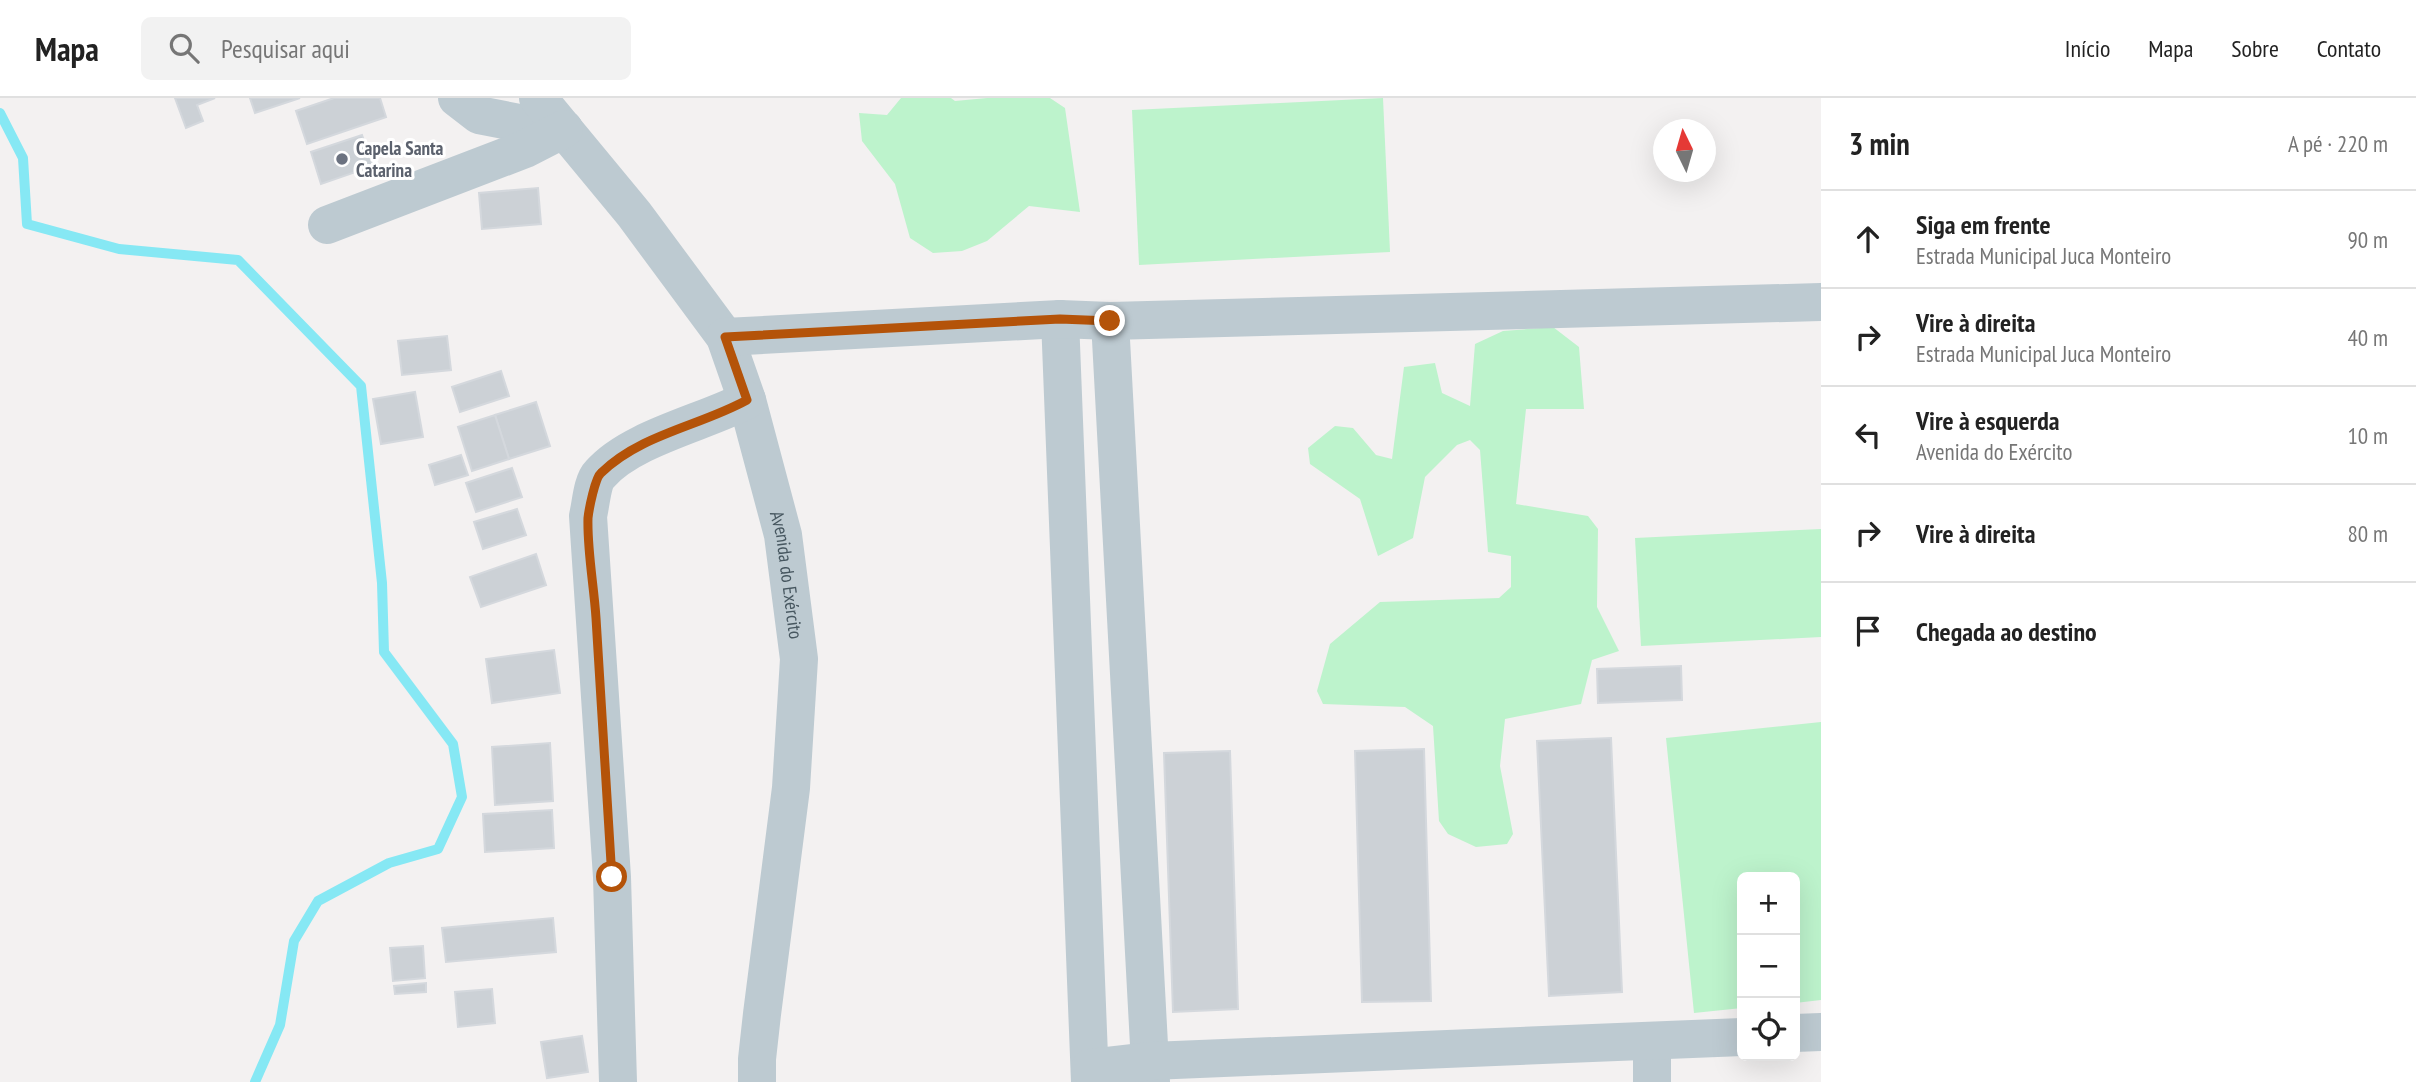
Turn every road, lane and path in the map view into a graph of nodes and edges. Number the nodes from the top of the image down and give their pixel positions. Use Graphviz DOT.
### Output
graph roads {
  1 [pos="457,98"];
  2 [pos="538,98"];
  3 [pos="565,113"];
  4 [pos="327,225"];
  5 [pos="1821,302"];
  6 [pos="1060,319"];
  7 [pos="1110,321"];
  8 [pos="725,337"];
  9 [pos="747,400"];
  10 [pos="1821,1032"];
  11 [pos="1800,1033"];
  12 [pos="1737,1037"];
  13 [pos="1652,1042"];
  14 [pos="1151,1072"];
  15 [pos="1090,1075"];
  16 [pos="618,1082"];
  17 [pos="757,1082"];
  18 [pos="1652,1082"];
  1 -- 3 [label="street"];
  2 -- 3 [label="street, Avenida do Exército"];
  3 -- 4 [label="street"];
  3 -- 8 [label="street, Avenida do Exército"];
  5 -- 7 [label="street"];
  6 -- 7 [label="street"];
  6 -- 8 [label="street"];
  6 -- 15 [label="street"];
  7 -- 14 [label="street"];
  8 -- 9 [label="street, Avenida do Exército"];
  9 -- 16 [label="street"];
  9 -- 17 [label="street, Avenida do Exército"];
  10 -- 11 [label="street"];
  12 -- 13 [label="street"];
  13 -- 14 [label="street"];
  13 -- 18 [label="street"];
  14 -- 15 [label="street"];
}
